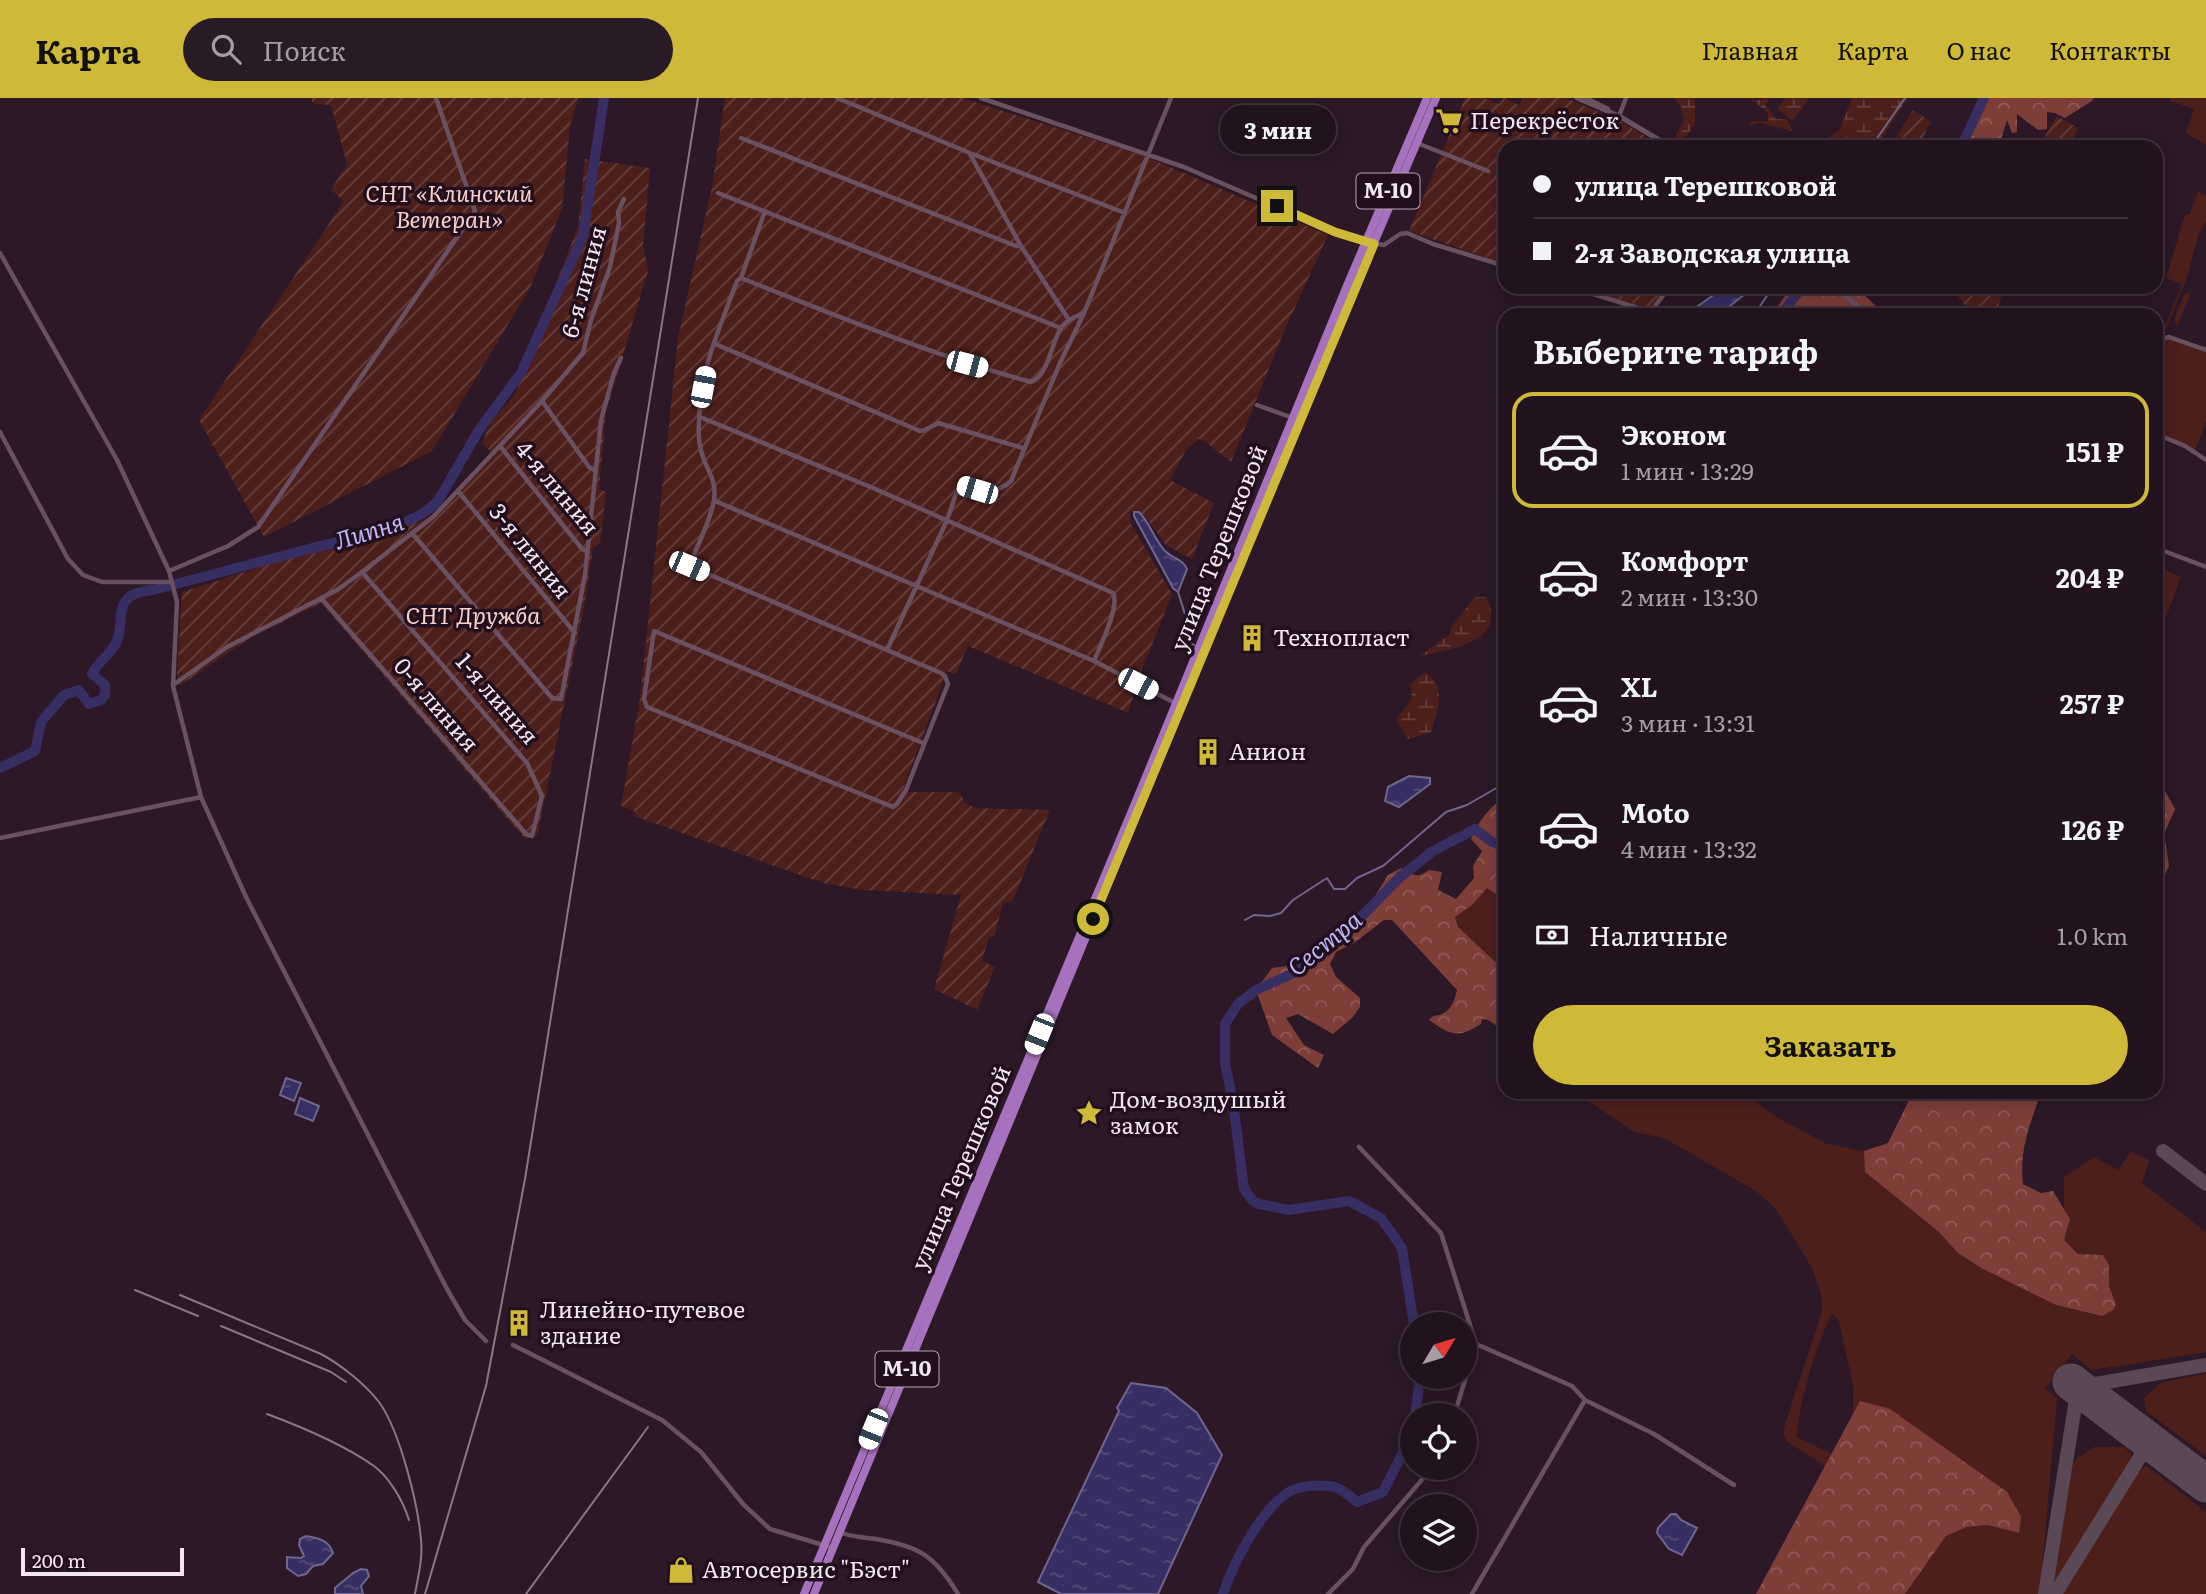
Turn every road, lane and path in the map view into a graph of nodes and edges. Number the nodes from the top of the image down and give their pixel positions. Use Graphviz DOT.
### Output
graph roads {
  1 [pos="436,98"];
  2 [pos="837,98"];
  3 [pos="981,98"];
  4 [pos="1171,98"];
  5 [pos="1427,98"];
  6 [pos="1436,98"];
  7 [pos="1577,98"];
  8 [pos="1586,98"];
  9 [pos="1626,98"];
  10 [pos="1611,112"];
  11 [pos="1619,116"];
  12 [pos="741,138"];
  13 [pos="1659,140"];
  14 [pos="1418,143"];
  15 [pos="970,153"];
  16 [pos="1149,154"];
  17 [pos="1488,172"];
  18 [pos="718,193"];
  19 [pos="624,199"];
  20 [pos="765,211"];
  21 [pos="1125,213"];
  22 [pos="1369,243"];
  23 [pos="1021,246"];
  24 [pos="0,253"];
  25 [pos="1498,265"];
  26 [pos="741,278"];
  27 [pos="1593,294"];
  28 [pos="1843,294"];
  29 [pos="1638,308"];
  30 [pos="1860,308"];
  31 [pos="1084,313"];
  32 [pos="1069,320"];
  33 [pos="1061,328"];
  34 [pos="2163,338"];
  35 [pos="715,344"];
  36 [pos="2206,350"];
  37 [pos="621,358"];
  38 [pos="542,401"];
  39 [pos="1258,405"];
  40 [pos="700,417"];
  41 [pos="1293,418"];
  42 [pos="0,432"];
  43 [pos="2163,437"];
  44 [pos="500,446"];
  45 [pos="1023,448"];
  46 [pos="2206,460"];
  47 [pos="596,471"];
  48 [pos="458,491"];
  49 [pos="715,501"];
  50 [pos="947,520"];
  51 [pos="412,533"];
  52 [pos="2163,551"];
  53 [pos="588,552"];
  54 [pos="689,566"];
  55 [pos="2206,567"];
  56 [pos="674,569"];
  57 [pos="169,571"];
  58 [pos="362,572"];
  59 [pos="173,582"];
  60 [pos="915,585"];
  61 [pos="321,598"];
  62 [pos="575,632"];
  63 [pos="887,650"];
  64 [pos="1094,661"];
  65 [pos="173,686"];
  66 [pos="1176,704"];
  67 [pos="923,743"];
  68 [pos="201,797"];
  69 [pos="526,834"];
  70 [pos="0,838"];
  71 [pos="1359,1147"];
  72 [pos="1466,1312"];
  73 [pos="486,1341"];
  74 [pos="1477,1344"];
  75 [pos="513,1345"];
  76 [pos="1585,1401"];
  77 [pos="1422,1480"];
  78 [pos="1734,1485"];
  79 [pos="835,1531"];
  80 [pos="829,1546"];
  81 [pos="804,1594"];
  82 [pos="814,1594"];
  83 [pos="958,1594"];
  84 [pos="1328,1594"];
  85 [pos="1472,1594"];
  1 -- 57 [label="street"];
  2 -- 15 [label="street"];
  3 -- 16 [label="street"];
  4 -- 16 [label="street"];
  5 -- 22 [label="highway, улица Терешковой / М-10"];
  6 -- 14 [label="highway, улица Терешковой / М-10"];
  7 -- 10 [label="street"];
  8 -- 10 [label="street"];
  9 -- 11 [label="street"];
  10 -- 11 [label="street"];
  11 -- 13 [label="street"];
  12 -- 23 [label="street"];
  14 -- 17 [label="street"];
  14 -- 22 [label="highway, улица Терешковой / М-10"];
  15 -- 21 [label="street"];
  15 -- 23 [label="street"];
  16 -- 21 [label="street"];
  16 -- 22 [label="street"];
  18 -- 20 [label="street"];
  19 -- 38 [label="street, 6-я линия"];
  20 -- 26 [label="street"];
  20 -- 33 [label="street"];
  21 -- 31 [label="street"];
  22 -- 25 [label="street"];
  22 -- 41 [label="highway, улица Терешковой / М-10"];
  22 -- 79 [label="highway, улица Терешковой / М-10"];
  23 -- 32 [label="street"];
  24 -- 57 [label="street"];
  26 -- 33 [label="street"];
  26 -- 35 [label="street"];
  27 -- 29 [label="street"];
  28 -- 30 [label="street"];
  31 -- 32 [label="street"];
  31 -- 45 [label="street"];
  32 -- 33 [label="street"];
  34 -- 36 [label="street"];
  35 -- 40 [label="street"];
  35 -- 45 [label="street"];
  37 -- 47 [label="street"];
  38 -- 44 [label="street, 6-я линия"];
  38 -- 47 [label="street"];
  39 -- 41 [label="street"];
  40 -- 49 [label="street"];
  40 -- 50 [label="street"];
  41 -- 66 [label="highway, улица Терешковой / М-10"];
  42 -- 59 [label="street"];
  43 -- 46 [label="street"];
  44 -- 48 [label="street, 6-я линия"];
  44 -- 53 [label="street, 4-я линия"];
  45 -- 50 [label="street"];
  47 -- 53 [label="street"];
  48 -- 51 [label="street, 6-я линия"];
  48 -- 62 [label="street, 3-я линия"];
  49 -- 54 [label="street"];
  49 -- 60 [label="street"];
  50 -- 60 [label="street"];
  50 -- 64 [label="street"];
  51 -- 58 [label="street, 6-я линия"];
  51 -- 62 [label="street"];
  52 -- 55 [label="street"];
  53 -- 62 [label="street"];
  54 -- 56 [label="street"];
  54 -- 63 [label="street"];
  57 -- 59 [label="street"];
  58 -- 61 [label="street, 6-я линия"];
  58 -- 69 [label="street, 1-я линия"];
  59 -- 65 [label="street"];
  60 -- 63 [label="street"];
  60 -- 64 [label="street"];
  61 -- 65 [label="street, 6-я линия"];
  61 -- 69 [label="street, 0-я линия"];
  63 -- 67 [label="street"];
  64 -- 66 [label="street"];
  65 -- 68 [label="street"];
  66 -- 79 [label="highway, улица Терешковой / М-10"];
  67 -- 67 [label="street"];
  68 -- 70 [label="street"];
  68 -- 73 [label="street"];
  71 -- 72 [label="street"];
  74 -- 76 [label="street"];
  75 -- 80 [label="street"];
  76 -- 78 [label="street"];
  76 -- 85 [label="street"];
  77 -- 84 [label="street"];
  79 -- 80 [label="highway, улица Терешковой / М-10"];
  79 -- 83 [label="street"];
  80 -- 81 [label="highway, улица Терешковой / М-10"];
  80 -- 82 [label="highway, улица Терешковой / М-10"];
}
